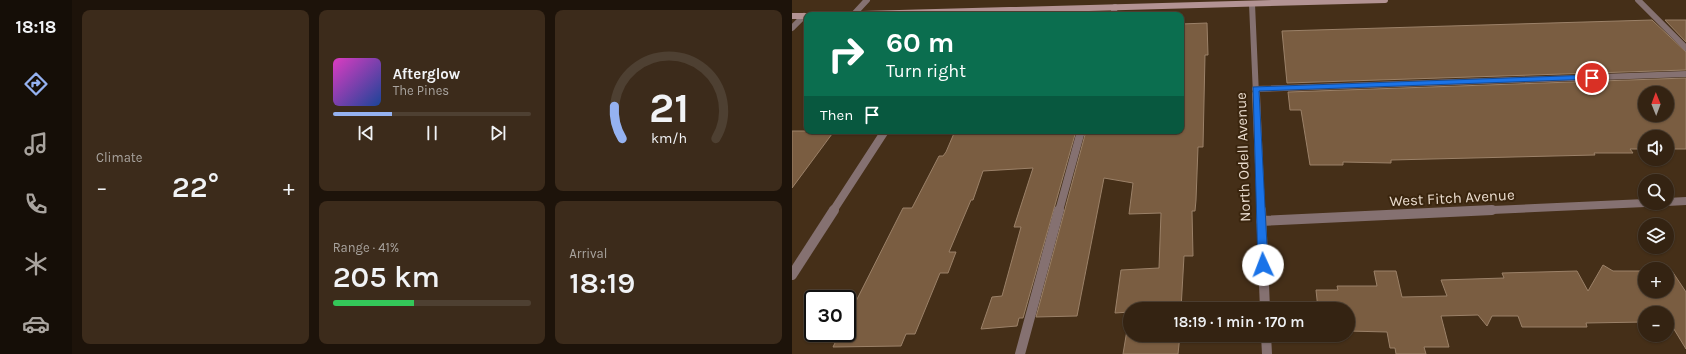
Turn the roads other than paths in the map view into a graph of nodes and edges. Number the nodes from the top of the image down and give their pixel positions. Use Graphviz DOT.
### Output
graph roads {
  1 [pos="867,0"];
  2 [pos="1131,0"];
  3 [pos="1385,0"];
  4 [pos="1638,0"];
  5 [pos="1252,4"];
  6 [pos="1115,7"];
  7 [pos="1129,7"];
  8 [pos="856,12"];
  9 [pos="987,12"];
  10 [pos="1114,12"];
  11 [pos="792,16"];
  12 [pos="804,16"];
  13 [pos="804,18"];
  14 [pos="792,28"];
  15 [pos="1686,48"];
  16 [pos="1686,74"];
  17 [pos="1256,89"];
  18 [pos="883,134"];
  19 [pos="1080,134"];
  20 [pos="1686,201"];
  21 [pos="1638,202"];
  22 [pos="1674,202"];
  23 [pos="1261,221"];
  24 [pos="792,275"];
  25 [pos="1265,302"];
  26 [pos="1266,342"];
  27 [pos="1020,354"];
  28 [pos="1267,354"];
  1 -- 8 [label="street"];
  2 -- 7 [label="street"];
  3 -- 5 [label="main road"];
  4 -- 15 [label="street"];
  5 -- 7 [label="main road"];
  5 -- 17 [label="street, North Odell Avenue"];
  6 -- 7 [label="main road"];
  6 -- 9 [label="main road"];
  6 -- 10 [label="street"];
  11 -- 12 [label="main road"];
  13 -- 14 [label="street"];
  16 -- 17 [label="street"];
  17 -- 23 [label="street, North Odell Avenue"];
  18 -- 24 [label="street"];
  19 -- 27 [label="street"];
  20 -- 22 [label="street"];
  21 -- 23 [label="street, West Fitch Avenue"];
  23 -- 25 [label="street, North Odell Avenue"];
  26 -- 28 [label="street"];
}
